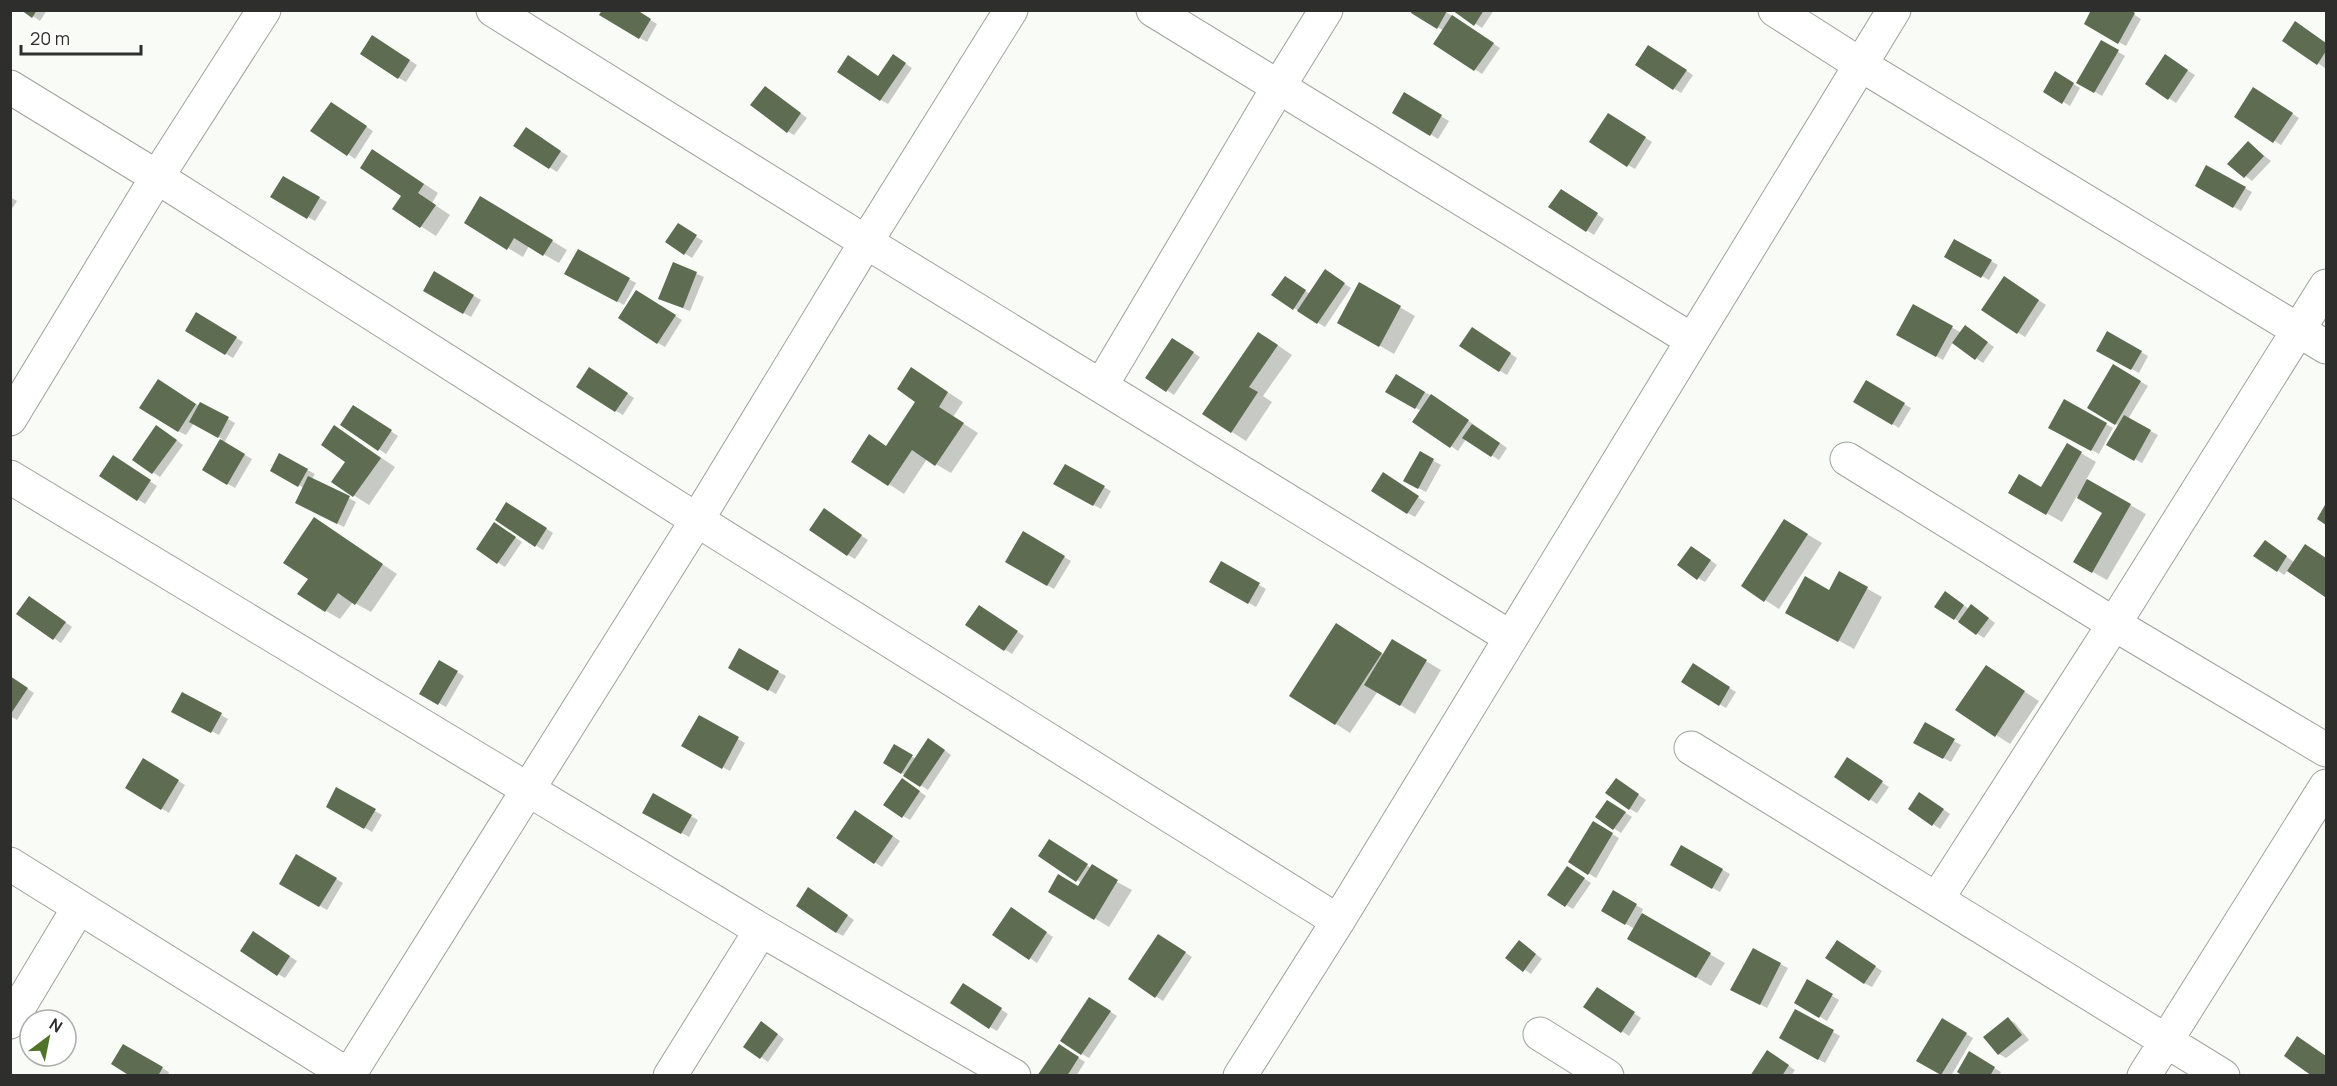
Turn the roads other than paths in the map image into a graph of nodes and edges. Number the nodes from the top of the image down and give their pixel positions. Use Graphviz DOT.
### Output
graph roads {
  1 [pos="264,10"];
  2 [pos="493,10"];
  3 [pos="1011,10"];
  4 [pos="1153,10"];
  5 [pos="1326,10"];
  6 [pos="1775,10"];
  7 [pos="1894,10"];
  8 [pos="1861,65"];
  9 [pos="1279,86"];
  10 [pos="10,87"];
  11 [pos="157,177"];
  12 [pos="866,242"];
  13 [pos="2326,286"];
  14 [pos="2299,330"];
  15 [pos="1692,340"];
  16 [pos="2326,347"];
  17 [pos="1101,386"];
  18 [pos="10,419"];
  19 [pos="1846,459"];
  20 [pos="10,477"];
  21 [pos="697,520"];
  22 [pos="2114,624"];
  23 [pos="1510,637"];
  24 [pos="1691,748"];
  25 [pos="2326,750"];
  26 [pos="2326,786"];
  27 [pos="528,789"];
  28 [pos="10,864"];
  29 [pos="1937,899"];
  30 [pos="79,908"];
  31 [pos="1338,921"];
  32 [pos="761,930"];
  33 [pos="10,1022"];
  34 [pos="1540,1034"];
  35 [pos="2167,1040"];
  36 [pos="349,1075"];
  37 [pos="670,1076"];
  38 [pos="1014,1076"];
  39 [pos="1240,1076"];
  40 [pos="1607,1076"];
  41 [pos="2145,1076"];
  42 [pos="2223,1076"];
  1 -- 11 [label="street"];
  2 -- 12 [label="street"];
  3 -- 12 [label="street"];
  4 -- 9 [label="street"];
  5 -- 9 [label="street"];
  6 -- 8 [label="street"];
  7 -- 8 [label="street"];
  8 -- 14 [label="street"];
  8 -- 15 [label="street"];
  9 -- 15 [label="street"];
  9 -- 17 [label="street"];
  10 -- 11 [label="street"];
  11 -- 18 [label="street"];
  11 -- 21 [label="street"];
  12 -- 17 [label="street"];
  12 -- 21 [label="street"];
  13 -- 14 [label="street"];
  14 -- 16 [label="street"];
  14 -- 22 [label="street"];
  15 -- 23 [label="street"];
  17 -- 23 [label="street"];
  19 -- 22 [label="street"];
  20 -- 27 [label="street"];
  21 -- 27 [label="street"];
  21 -- 31 [label="street"];
  22 -- 25 [label="street"];
  22 -- 29 [label="street"];
  23 -- 31 [label="street"];
  24 -- 29 [label="street"];
  26 -- 35 [label="street"];
  27 -- 32 [label="street"];
  27 -- 36 [label="street"];
  28 -- 30 [label="street"];
  29 -- 35 [label="street"];
  30 -- 33 [label="street"];
  30 -- 36 [label="street"];
  31 -- 39 [label="street"];
  32 -- 37 [label="street"];
  32 -- 38 [label="street"];
  34 -- 40 [label="street"];
  35 -- 41 [label="street"];
  35 -- 42 [label="street"];
}
